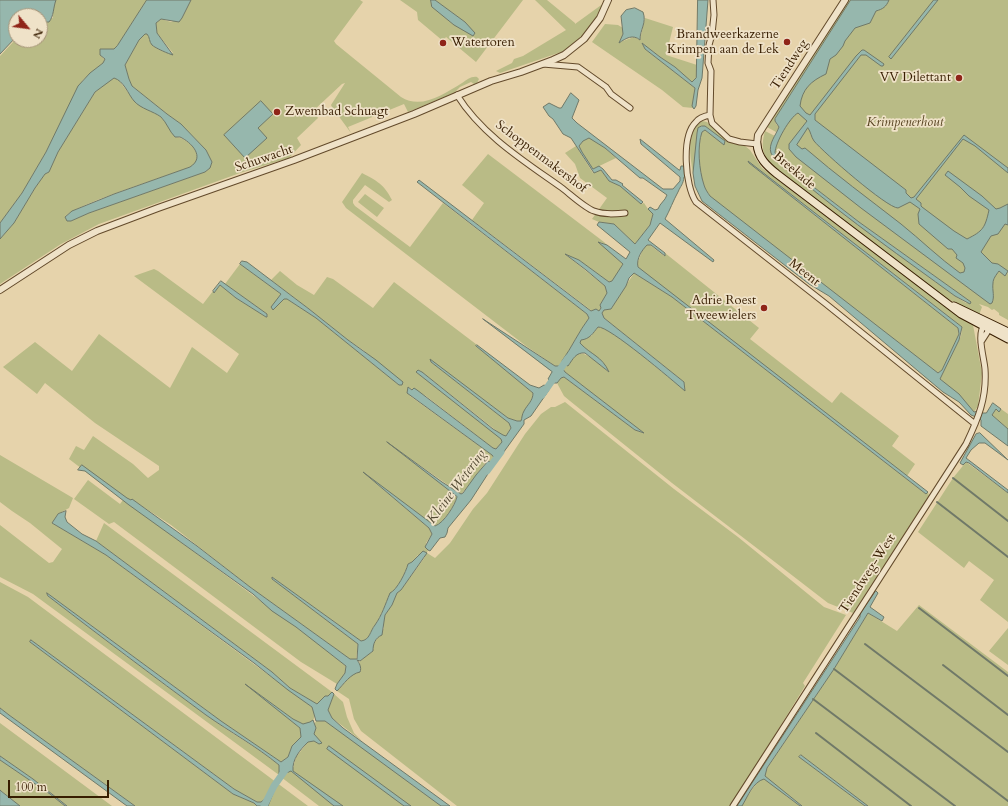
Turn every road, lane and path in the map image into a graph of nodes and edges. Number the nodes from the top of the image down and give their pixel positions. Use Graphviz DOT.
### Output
graph roads {
  1 [pos="608,0"];
  2 [pos="713,0"];
  3 [pos="845,0"];
  4 [pos="542,64"];
  5 [pos="457,95"];
  6 [pos="630,108"];
  7 [pos="710,115"];
  8 [pos="757,144"];
  9 [pos="625,213"];
  10 [pos="0,290"];
  11 [pos="988,325"];
  12 [pos="1008,332"];
  13 [pos="1008,338"];
  14 [pos="982,342"];
  15 [pos="976,422"];
  16 [pos="732,806"];
  1 -- 4 [label="street, Schuwacht"];
  2 -- 7 [label="street"];
  3 -- 8 [label="street, Tiendweg"];
  4 -- 5 [label="street, Schuwacht"];
  4 -- 6 [label="street, Schuwacht"];
  5 -- 9 [label="street, Schoppenmakershof"];
  5 -- 10 [label="street, Schuwacht"];
  7 -- 8 [label="street"];
  7 -- 15 [label="street, Meent"];
  8 -- 11 [label="main road, Breekade"];
  11 -- 12 [label="main road, Breekade"];
  11 -- 13 [label="main road, Breekade"];
  11 -- 14 [label="street"];
  11 -- 14 [label="street, Tiendweg-West"];
  14 -- 15 [label="street, Tiendweg-West"];
  15 -- 16 [label="street, Tiendweg-West"];
}
